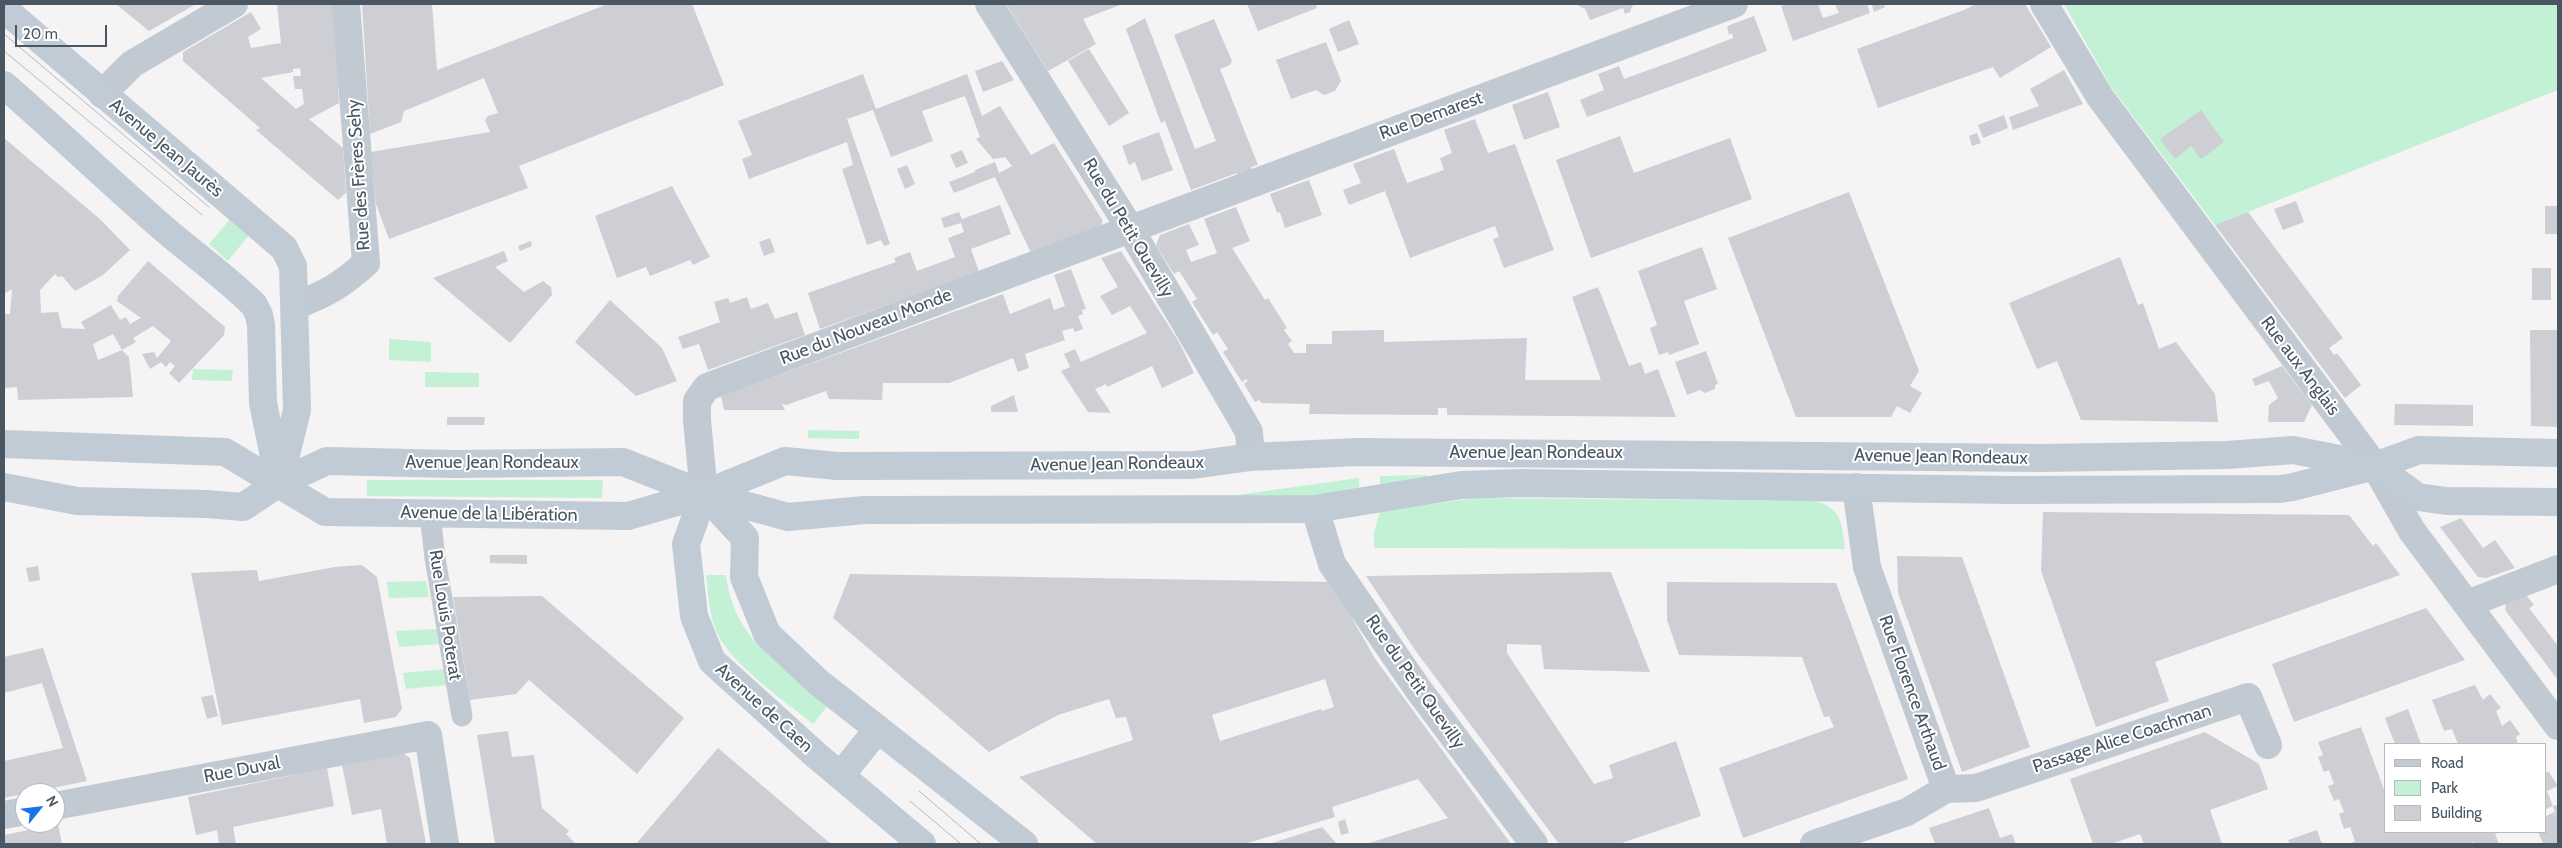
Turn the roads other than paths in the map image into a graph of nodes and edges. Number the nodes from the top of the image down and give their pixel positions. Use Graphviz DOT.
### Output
graph roads {
  1 [pos="234,4"];
  2 [pos="346,4"];
  3 [pos="989,4"];
  4 [pos="1734,4"];
  5 [pos="2044,4"];
  6 [pos="4,9"];
  7 [pos="4,85"];
  8 [pos="102,94"];
  9 [pos="1129,228"];
  10 [pos="296,305"];
  11 [pos="259,314"];
  12 [pos="4,444"];
  13 [pos="2558,453"];
  14 [pos="1251,457"];
  15 [pos="2375,466"];
  16 [pos="279,482"];
  17 [pos="4,487"];
  18 [pos="1856,487"];
  19 [pos="704,494"];
  20 [pos="2558,502"];
  21 [pos="1315,509"];
  22 [pos="430,514"];
  23 [pos="2558,569"];
  24 [pos="2467,604"];
  25 [pos="462,716"];
  26 [pos="2558,726"];
  27 [pos="878,729"];
  28 [pos="2268,745"];
  29 [pos="841,775"];
  30 [pos="1946,789"];
  31 [pos="65,804"];
  32 [pos="445,844"];
  33 [pos="922,844"];
  34 [pos="1024,844"];
  35 [pos="1534,844"];
  36 [pos="1814,844"];
  1 -- 8 [label="street"];
  2 -- 10 [label="street, Rue des Frères Sehy"];
  3 -- 9 [label="street, Rue du Petit Quevilly"];
  4 -- 9 [label="street, Rue Demarest"];
  5 -- 15 [label="street, Rue aux Anglais"];
  6 -- 8 [label="main road, Avenue Jean Jaurès"];
  7 -- 11 [label="main road"];
  8 -- 10 [label="main road, Avenue Jean Jaurès"];
  9 -- 14 [label="street, Rue du Petit Quevilly"];
  9 -- 19 [label="street, Rue du Nouveau Monde"];
  10 -- 11 [label="main road"];
  10 -- 16 [label="main road, Avenue Jean Jaurès"];
  11 -- 16 [label="main road"];
  12 -- 16 [label="main road, Avenue de la Libération"];
  13 -- 15 [label="main road, Avenue Jean Rondeaux"];
  14 -- 15 [label="main road, Avenue Jean Rondeaux"];
  14 -- 19 [label="main road, Avenue Jean Rondeaux"];
  15 -- 18 [label="main road, Avenue Jean Rondeaux"];
  15 -- 20 [label="main road, Avenue Jean Rondeaux"];
  15 -- 24 [label="street, Rue aux Anglais"];
  16 -- 17 [label="main road"];
  16 -- 19 [label="main road, Avenue Jean Rondeaux"];
  16 -- 22 [label="main road, Avenue de la Libération"];
  18 -- 21 [label="main road, Avenue Jean Rondeaux"];
  18 -- 30 [label="street, Rue Florence Arthaud"];
  19 -- 21 [label="main road, Avenue Jean Rondeaux"];
  19 -- 22 [label="main road, Avenue de la Libération"];
  19 -- 27 [label="main road"];
  19 -- 29 [label="main road, Avenue de Caen"];
  21 -- 35 [label="street, Rue du Petit Quevilly"];
  22 -- 25 [label="street, Rue Louis Poterat"];
  23 -- 24 [label="street"];
  24 -- 26 [label="street, Rue aux Anglais"];
  27 -- 29 [label="main road"];
  27 -- 34 [label="main road"];
  28 -- 30 [label="street, Passage Alice Coachman"];
  29 -- 33 [label="main road, Avenue de Caen"];
  30 -- 36 [label="street, Rue Florence Arthaud"];
  31 -- 32 [label="street, Rue Duval"];
}
